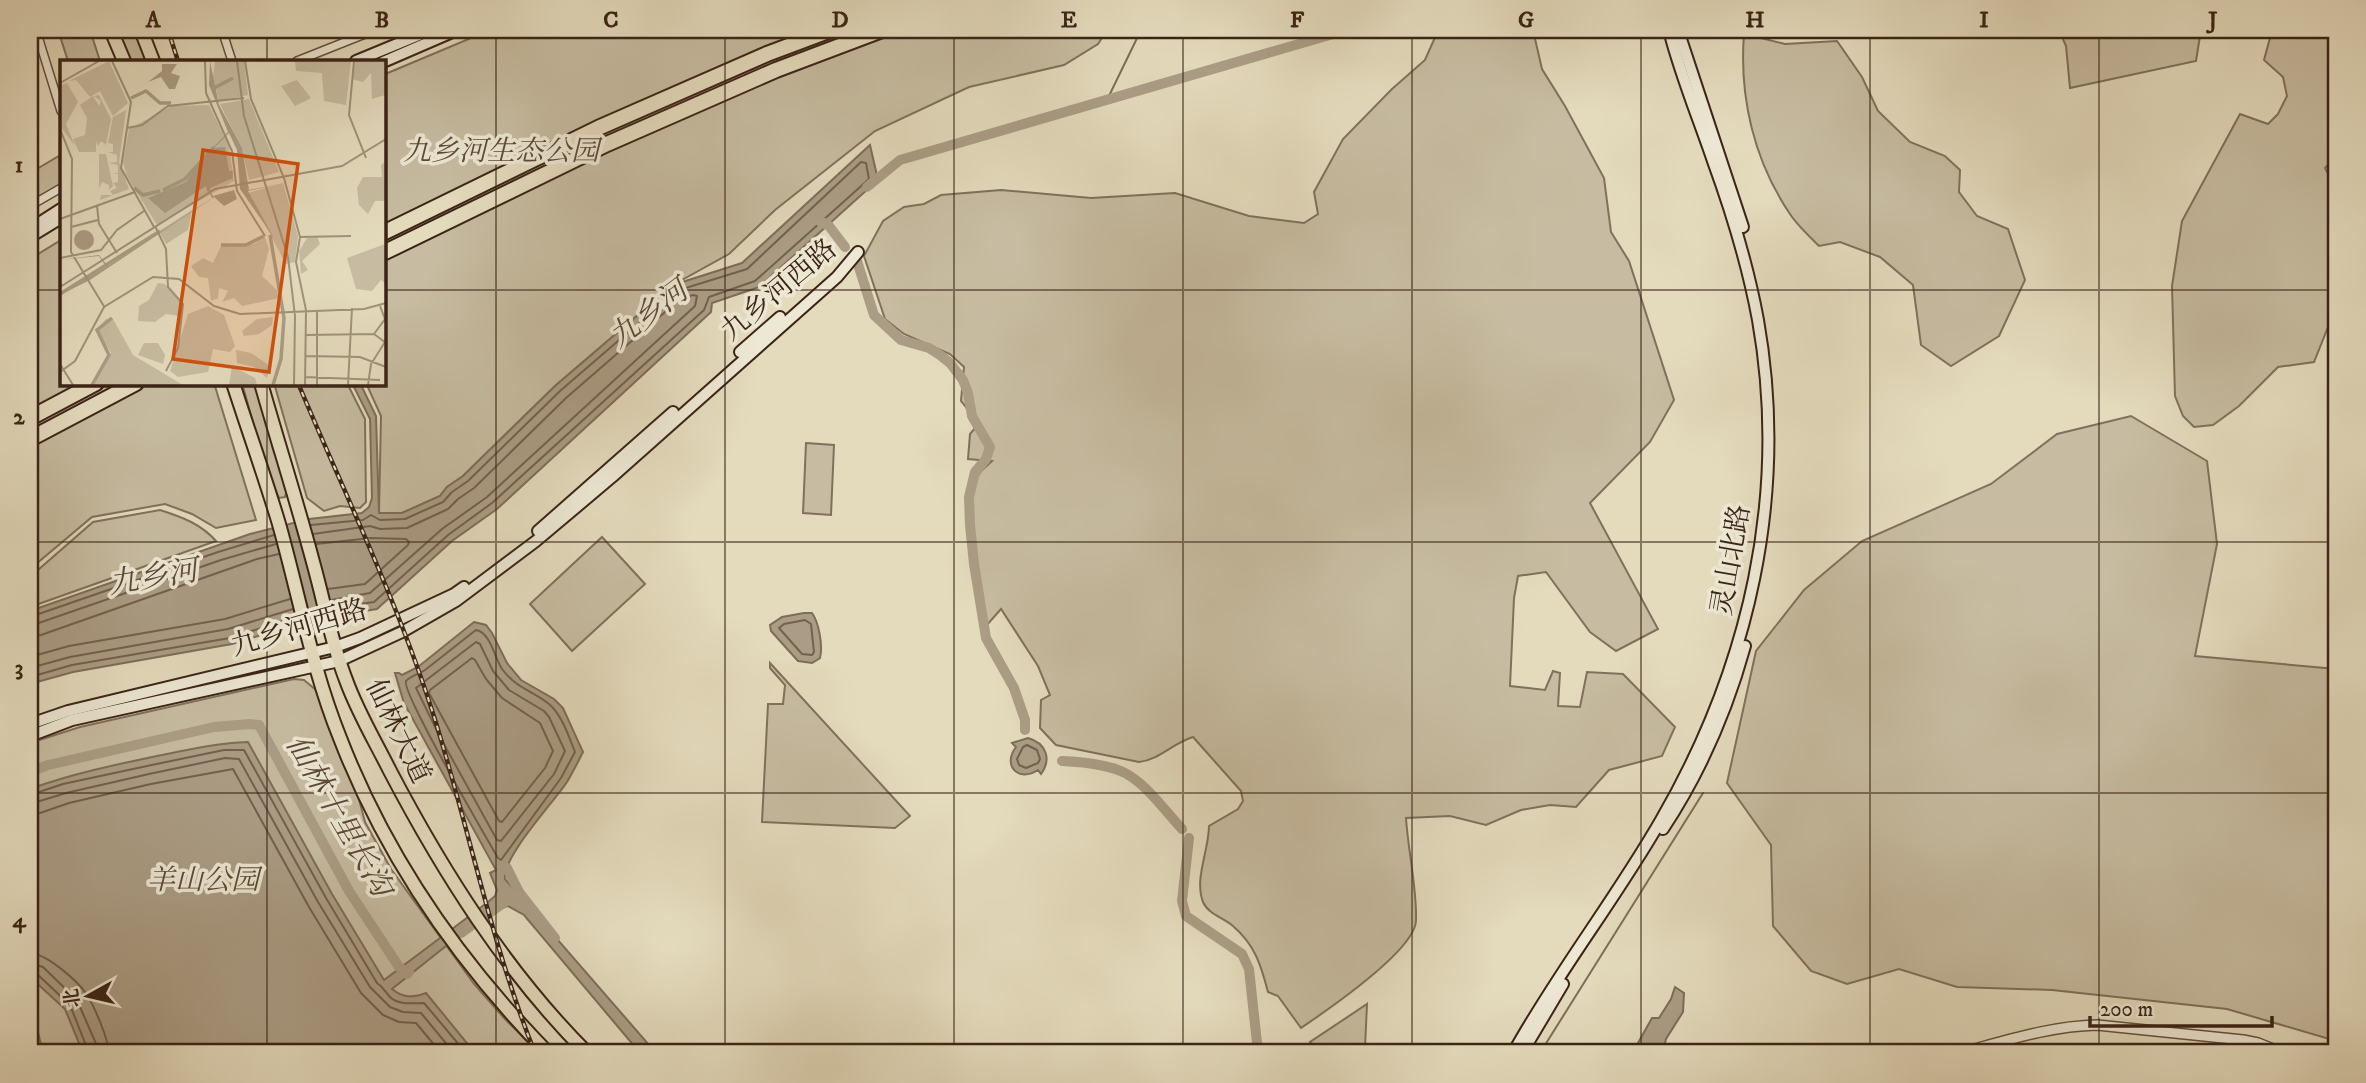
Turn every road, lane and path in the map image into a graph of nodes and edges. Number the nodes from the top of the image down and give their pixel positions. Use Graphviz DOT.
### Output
graph roads {
  1 [pos="36,30"];
  2 [pos="111,30"];
  3 [pos="141,30"];
  4 [pos="222,30"];
  5 [pos="375,30"];
  6 [pos="431,30"];
  7 [pos="457,30"];
  8 [pos="831,30"];
  9 [pos="882,30"];
  10 [pos="1668,30"];
  11 [pos="1678,30"];
  12 [pos="124,60"];
  13 [pos="153,60"];
  14 [pos="232,60"];
  15 [pos="300,60"];
  16 [pos="358,60"];
  17 [pos="385,61"];
  18 [pos="60,108"];
  19 [pos="60,189"];
  20 [pos="30,206"];
  21 [pos="60,210"];
  22 [pos="60,219"];
  23 [pos="30,229"];
  24 [pos="385,232"];
  25 [pos="30,237"];
  26 [pos="385,252"];
  27 [pos="92,385"];
  28 [pos="132,385"];
  29 [pos="234,385"];
  30 [pos="262,385"];
  31 [pos="30,418"];
  32 [pos="30,439"];
  33 [pos="335,647"];
  34 [pos="312,652"];
  35 [pos="339,661"];
  36 [pos="316,667"];
  37 [pos="30,724"];
  38 [pos="30,736"];
  39 [pos="548,1053"];
  40 [pos="587,1053"];
  41 [pos="1513,1053"];
  42 [pos="1522,1053"];
  43 [pos="1960,1053"];
  44 [pos="2283,1053"];
  1 -- 18 [label="street"];
  2 -- 12 [label="main road"];
  3 -- 13 [label="main road"];
  4 -- 14 [label="street"];
  5 -- 15 [label="street"];
  6 -- 16 [label="main road"];
  7 -- 17 [label="main road"];
  8 -- 24 [label="highway"];
  9 -- 26 [label="highway"];
  10 -- 41 [label="main road, 灵山北路"];
  11 -- 42 [label="main road"];
  19 -- 20 [label="street"];
  21 -- 23 [label="main road"];
  22 -- 25 [label="main road"];
  27 -- 31 [label="highway"];
  28 -- 32 [label="highway"];
  29 -- 34 [label="main road, 仙林大道"];
  30 -- 33 [label="main road, 仙林大道"];
  33 -- 34 [label="main road, 九乡河西路"];
  33 -- 35 [label="main road, 仙林大道"];
  33 -- 35 [label="main road, 九乡河西路"];
  34 -- 36 [label="main road, 仙林大道"];
  34 -- 37 [label="main road, 九乡河西路"];
  35 -- 36 [label="main road, 九乡河西路"];
  35 -- 40 [label="main road, 仙林大道"];
  36 -- 38 [label="main road, 九乡河西路"];
  36 -- 39 [label="main road, 仙林大道"];
  43 -- 44 [label="street"];
}
